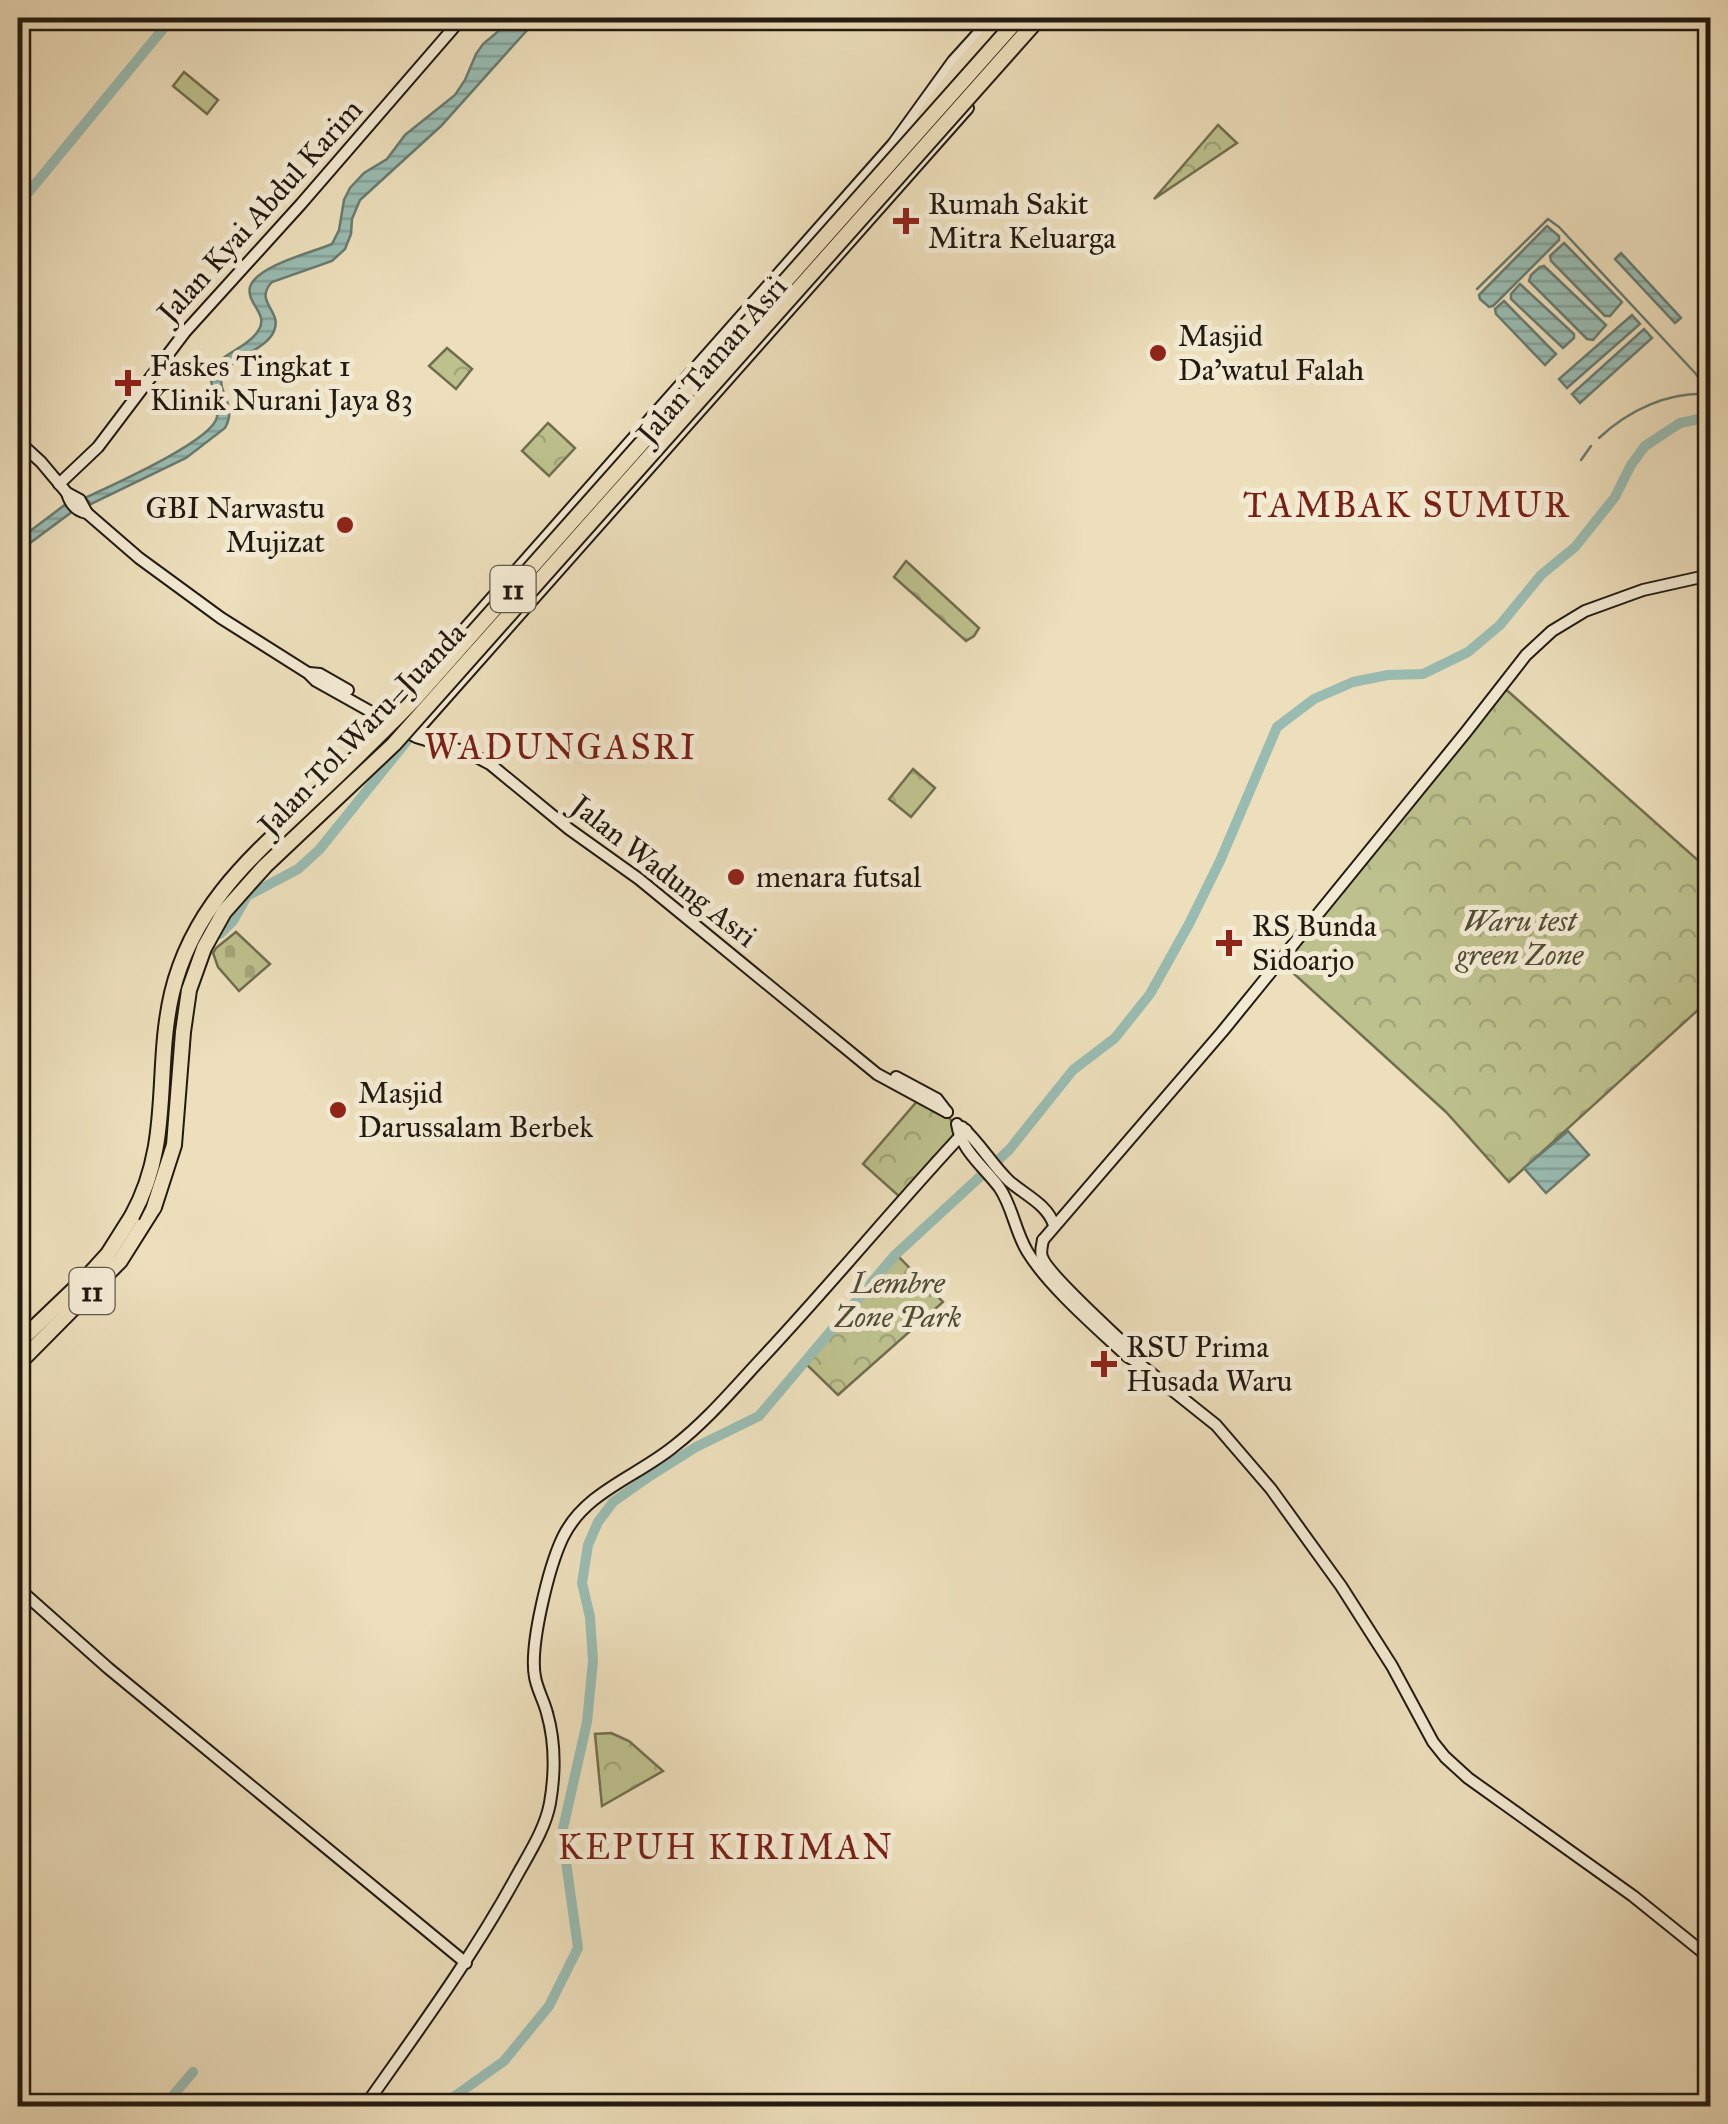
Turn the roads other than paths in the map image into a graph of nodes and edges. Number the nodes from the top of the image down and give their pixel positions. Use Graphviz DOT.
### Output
graph roads {
  1 [pos="462,18"];
  2 [pos="1019,18"];
  3 [pos="1039,18"];
  4 [pos="1048,18"];
  5 [pos="1000,19"];
  6 [pos="903,146"];
  7 [pos="18,441"];
  8 [pos="652,442"];
  9 [pos="75,501"];
  10 [pos="1710,575"];
  11 [pos="442,657"];
  12 [pos="430,670"];
  13 [pos="308,673"];
  14 [pos="466,678"];
  15 [pos="453,692"];
  16 [pos="391,712"];
  17 [pos="400,726"];
  18 [pos="413,736"];
  19 [pos="961,1130"];
  20 [pos="1007,1187"];
  21 [pos="1055,1219"];
  22 [pos="1043,1240"];
  23 [pos="1022,1241"];
  24 [pos="88,1276"];
  25 [pos="89,1294"];
  26 [pos="18,1334"];
  27 [pos="18,1343"];
  28 [pos="1135,1357"];
  29 [pos="18,1364"];
  30 [pos="18,1372"];
  31 [pos="18,1588"];
  32 [pos="1710,1958"];
  33 [pos="466,1963"];
  34 [pos="365,2106"];
  1 -- 9 [label="main road, Jalan Kyai Abdul Karim"];
  2 -- 6 [label="highway, Jalan Tol Waru–Juanda / 11, bridge"];
  3 -- 8 [label="highway, Jalan Tol Waru–Juanda / 11, bridge"];
  4 -- 14 [label="main road, Jalan Taman Asri"];
  5 -- 6 [label="highway, bridge"];
  5 -- 11 [label="main road"];
  6 -- 8 [label="highway, Jalan Tol Waru–Juanda / 11, bridge"];
  7 -- 9 [label="main road"];
  8 -- 24 [label="highway, Jalan Tol Waru–Juanda / 11, bridge"];
  8 -- 25 [label="highway, Jalan Tol Waru–Juanda / 11, bridge"];
  9 -- 13 [label="main road"];
  10 -- 21 [label="main road"];
  11 -- 12 [label="main road"];
  11 -- 14 [label="main road"];
  12 -- 15 [label="main road"];
  12 -- 16 [label="main road"];
  13 -- 16 [label="main road"];
  13 -- 17 [label="main road"];
  14 -- 15 [label="main road, Jalan Taman Asri"];
  15 -- 18 [label="main road, Jalan Taman Asri"];
  16 -- 17 [label="main road"];
  17 -- 18 [label="main road"];
  18 -- 19 [label="main road, Jalan Wadung Asri"];
  19 -- 20 [label="main road, Jalan Wadung Asri"];
  19 -- 33 [label="main road"];
  20 -- 21 [label="main road"];
  20 -- 23 [label="main road"];
  21 -- 22 [label="main road"];
  22 -- 23 [label="main road"];
  22 -- 28 [label="main road"];
  23 -- 28 [label="main road"];
  24 -- 26 [label="highway"];
  24 -- 27 [label="highway, Jalan Tol Waru–Juanda / 11"];
  25 -- 29 [label="highway, Jalan Tol Waru–Juanda / 11"];
  25 -- 30 [label="highway"];
  28 -- 32 [label="main road"];
  31 -- 33 [label="main road"];
  33 -- 34 [label="main road"];
}
